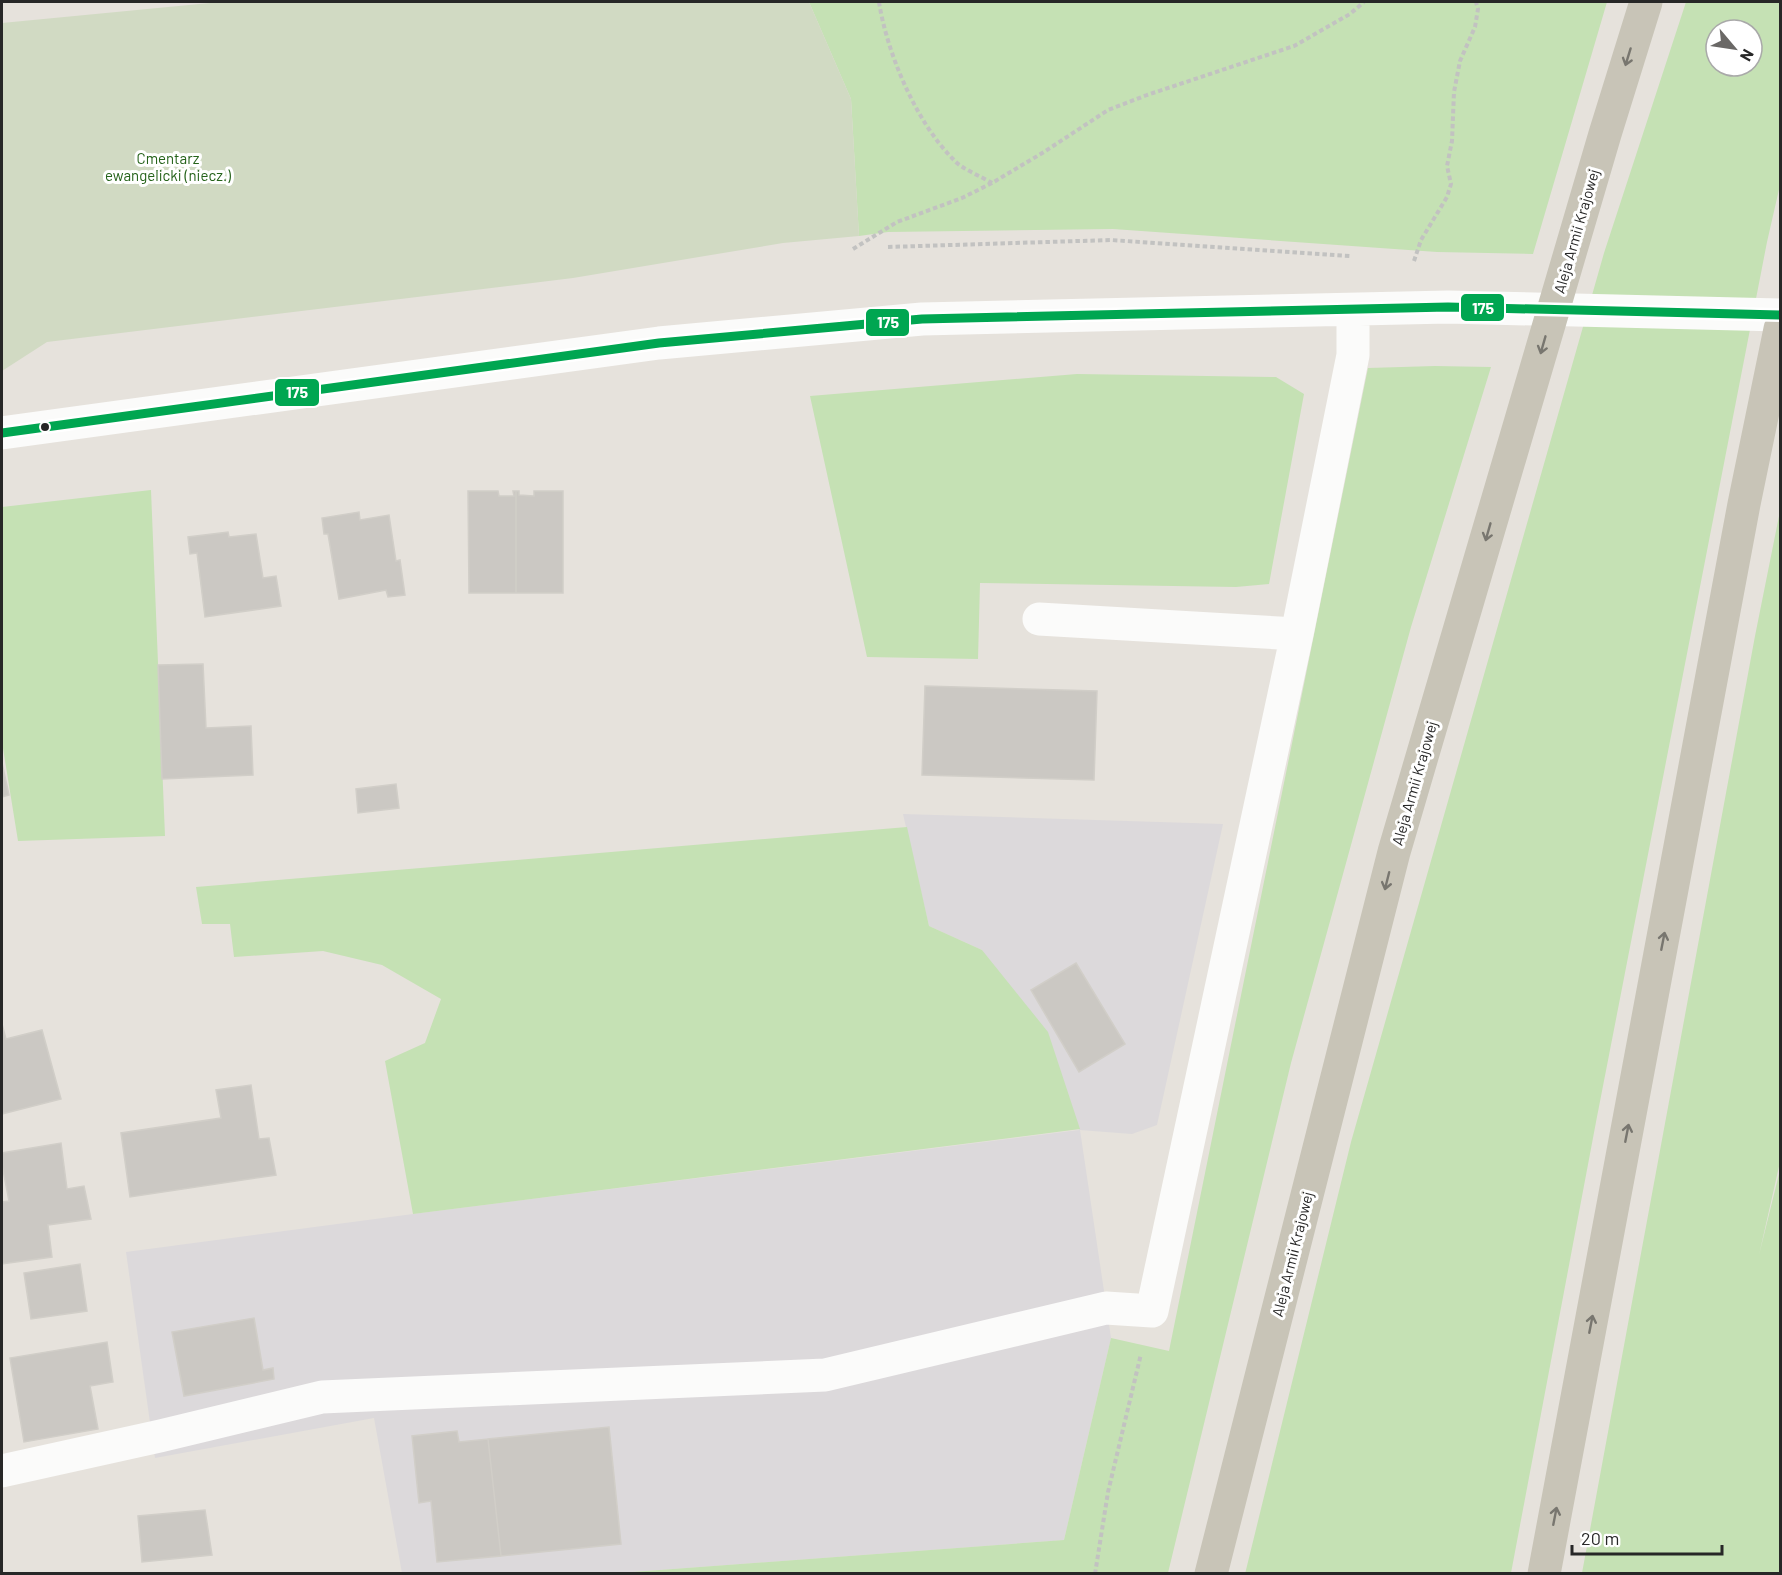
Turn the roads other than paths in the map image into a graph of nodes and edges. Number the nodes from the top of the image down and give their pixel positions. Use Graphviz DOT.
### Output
graph roads {
  1 [pos="1646,2"];
  2 [pos="1353,310"];
  3 [pos="1780,315"];
  4 [pos="1780,329"];
  5 [pos="2,432"];
  6 [pos="1039,619"];
  7 [pos="1297,634"];
  8 [pos="2,1471"];
  9 [pos="1211,1574"];
  10 [pos="1544,1574"];
  1 -- 9 [label="main road, Aleja Armii Krajowej, one-way"];
  2 -- 3 [label="street"];
  2 -- 5 [label="street"];
  2 -- 7 [label="street"];
  10 -- 4 [label="main road, one-way"];
  6 -- 7 [label="street"];
  7 -- 8 [label="street"];
}
